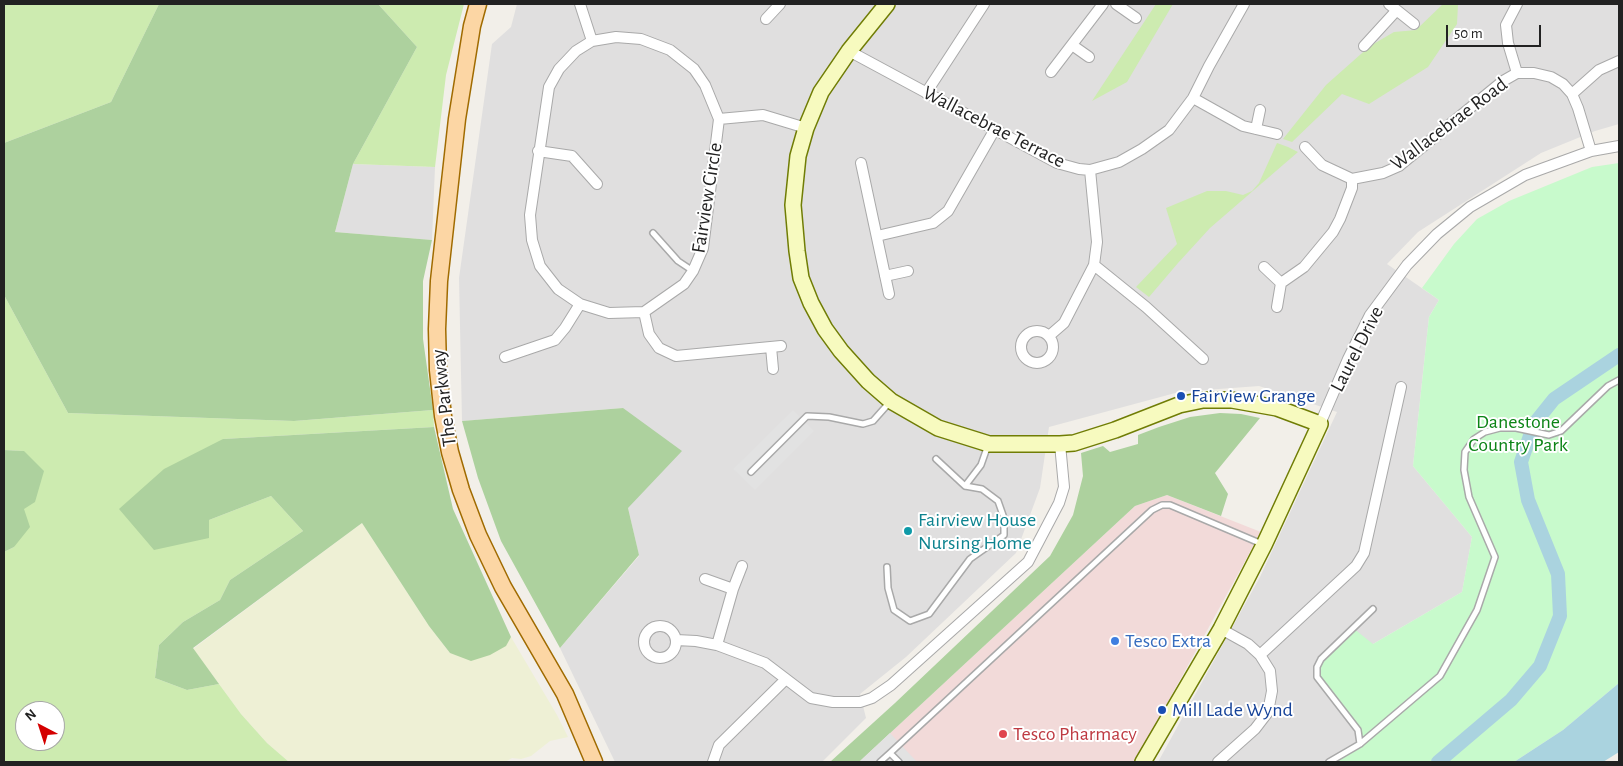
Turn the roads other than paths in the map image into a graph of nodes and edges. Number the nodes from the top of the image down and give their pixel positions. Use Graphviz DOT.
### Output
graph roads {
  1 [pos="478,4"];
  2 [pos="580,4"];
  3 [pos="780,4"];
  4 [pos="887,4"];
  5 [pos="984,4"];
  6 [pos="1102,4"];
  7 [pos="1116,4"];
  8 [pos="1244,4"];
  9 [pos="1517,4"];
  10 [pos="1392,7"];
  11 [pos="1136,18"];
  12 [pos="766,19"];
  13 [pos="1414,24"];
  14 [pos="592,41"];
  15 [pos="1072,45"];
  16 [pos="1364,46"];
  17 [pos="849,51"];
  18 [pos="1089,57"];
  19 [pos="1619,61"];
  20 [pos="1051,72"];
  21 [pos="1517,73"];
  22 [pos="926,94"];
  23 [pos="1572,94"];
  24 [pos="1192,98"];
  25 [pos="1260,110"];
  26 [pos="719,118"];
  27 [pos="806,128"];
  28 [pos="995,129"];
  29 [pos="1256,129"];
  30 [pos="1277,134"];
  31 [pos="1619,146"];
  32 [pos="1305,147"];
  33 [pos="538,151"];
  34 [pos="1591,151"];
  35 [pos="861,163"];
  36 [pos="1090,170"];
  37 [pos="1352,180"];
  38 [pos="597,184"];
  39 [pos="653,233"];
  40 [pos="877,236"];
  41 [pos="1094,265"];
  42 [pos="1264,267"];
  43 [pos="693,271"];
  44 [pos="908,271"];
  45 [pos="885,276"];
  46 [pos="1281,283"];
  47 [pos="889,294"];
  48 [pos="580,304"];
  49 [pos="1277,307"];
  50 [pos="644,312"];
  51 [pos="1049,336"];
  52 [pos="505,357"];
  53 [pos="1203,359"];
  54 [pos="773,369"];
  55 [pos="1619,380"];
  56 [pos="1400,387"];
  57 [pos="891,400"];
  58 [pos="1320,424"];
  59 [pos="989,444"];
  60 [pos="1060,444"];
  61 [pos="936,459"];
  62 [pos="751,472"];
  63 [pos="966,486"];
  64 [pos="1264,545"];
  65 [pos="742,566"];
  66 [pos="887,567"];
  67 [pos="705,580"];
  68 [pos="733,589"];
  69 [pos="1373,609"];
  70 [pos="1221,629"];
  71 [pos="676,640"];
  72 [pos="717,646"];
  73 [pos="1260,655"];
  74 [pos="786,679"];
  75 [pos="1360,744"];
  76 [pos="890,753"];
  77 [pos="594,762"];
  78 [pos="714,762"];
  79 [pos="880,762"];
  80 [pos="899,762"];
  81 [pos="1142,762"];
  82 [pos="1218,762"];
  83 [pos="1329,762"];
  1 -- 77 [label="main road, The Parkway"];
  2 -- 14 [label="street"];
  3 -- 12 [label="street"];
  4 -- 17 [label="street"];
  5 -- 22 [label="street"];
  6 -- 15 [label="street"];
  7 -- 11 [label="street"];
  8 -- 24 [label="street, Wallacebrae Terrace"];
  9 -- 21 [label="street, Wallacebrae Road"];
  10 -- 13 [label="street"];
  10 -- 16 [label="street"];
  14 -- 26 [label="street, Fairview Circle"];
  14 -- 33 [label="street, Fairview Circle"];
  15 -- 18 [label="street"];
  15 -- 20 [label="street"];
  17 -- 22 [label="street, Wallacebrae Terrace"];
  17 -- 27 [label="street"];
  19 -- 23 [label="street"];
  21 -- 23 [label="street, Wallacebrae Road"];
  21 -- 37 [label="street, Wallacebrae Road"];
  22 -- 28 [label="street, Wallacebrae Terrace"];
  23 -- 34 [label="street, Wallacebrae Road"];
  24 -- 29 [label="street"];
  24 -- 36 [label="street, Wallacebrae Terrace"];
  25 -- 29 [label="street"];
  26 -- 27 [label="street, Fairview Circle"];
  26 -- 43 [label="street, Fairview Circle"];
  27 -- 57 [label="street"];
  28 -- 36 [label="street, Wallacebrae Terrace"];
  28 -- 40 [label="street"];
  29 -- 30 [label="street"];
  31 -- 34 [label="street, Laurel Drive"];
  32 -- 37 [label="street"];
  33 -- 38 [label="street"];
  33 -- 48 [label="street, Fairview Circle"];
  34 -- 58 [label="street, Laurel Drive"];
  35 -- 40 [label="street"];
  36 -- 41 [label="street"];
  37 -- 46 [label="street"];
  39 -- 43 [label="lane"];
  40 -- 45 [label="street"];
  41 -- 51 [label="street"];
  41 -- 53 [label="street"];
  42 -- 46 [label="street"];
  43 -- 50 [label="street, Fairview Circle"];
  44 -- 45 [label="street"];
  45 -- 47 [label="street"];
  46 -- 49 [label="street"];
  48 -- 50 [label="street, Fairview Circle"];
  48 -- 52 [label="street"];
  50 -- 54 [label="street"];
  55 -- 75 [label="lane"];
  56 -- 73 [label="street"];
  57 -- 59 [label="street"];
  57 -- 62 [label="lane"];
  58 -- 60 [label="street"];
  58 -- 64 [label="street, Laurel Drive"];
  59 -- 60 [label="street"];
  59 -- 63 [label="lane"];
  60 -- 74 [label="street"];
  61 -- 63 [label="lane"];
  63 -- 66 [label="lane"];
  64 -- 70 [label="street, Laurel Drive"];
  64 -- 76 [label="lane"];
  65 -- 68 [label="street"];
  67 -- 68 [label="street"];
  68 -- 72 [label="street"];
  69 -- 75 [label="lane"];
  70 -- 73 [label="street"];
  70 -- 81 [label="street, Laurel Drive"];
  71 -- 72 [label="street"];
  72 -- 74 [label="street"];
  73 -- 82 [label="street"];
  74 -- 78 [label="street"];
  75 -- 83 [label="lane"];
  76 -- 79 [label="lane"];
  76 -- 80 [label="lane"];
}
